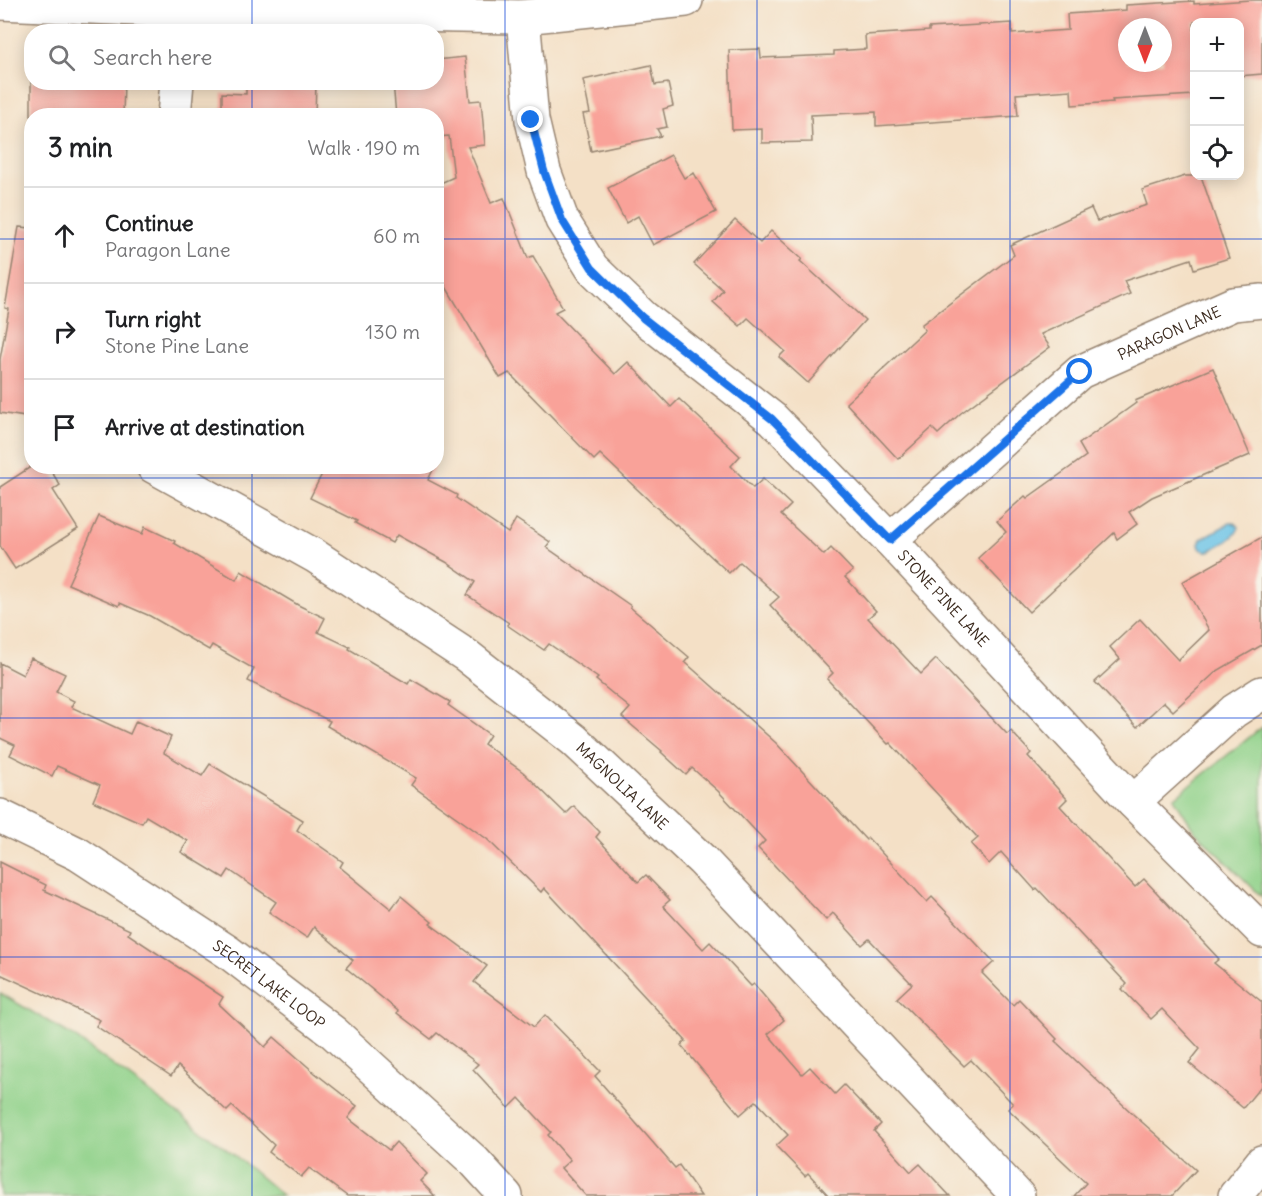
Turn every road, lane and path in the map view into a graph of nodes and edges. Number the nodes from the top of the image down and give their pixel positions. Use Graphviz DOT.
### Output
graph roads {
  1 [pos="686,0"];
  2 [pos="0,3"];
  3 [pos="523,17"];
  4 [pos="182,21"];
  5 [pos="176,90"];
  6 [pos="175,108"];
  7 [pos="1262,301"];
  8 [pos="167,474"];
  9 [pos="890,540"];
  10 [pos="1262,693"];
  11 [pos="1133,802"];
  12 [pos="0,816"];
  13 [pos="1262,932"];
  14 [pos="1262,1162"];
  15 [pos="506,1196"];
  16 [pos="1018,1196"];
  17 [pos="1235,1196"];
  1 -- 3 [label="street"];
  2 -- 4 [label="street"];
  3 -- 4 [label="street"];
  3 -- 9 [label="street, STONE PINE LANE"];
  5 -- 6 [label="street"];
  7 -- 9 [label="street, PARAGON LANE"];
  8 -- 16 [label="street, MAGNOLIA LANE"];
  9 -- 11 [label="street, STONE PINE LANE"];
  10 -- 11 [label="street"];
  11 -- 13 [label="street, STONE PINE LANE"];
  12 -- 15 [label="street, SECRET LAKE LOOP"];
  14 -- 17 [label="street"];
}
